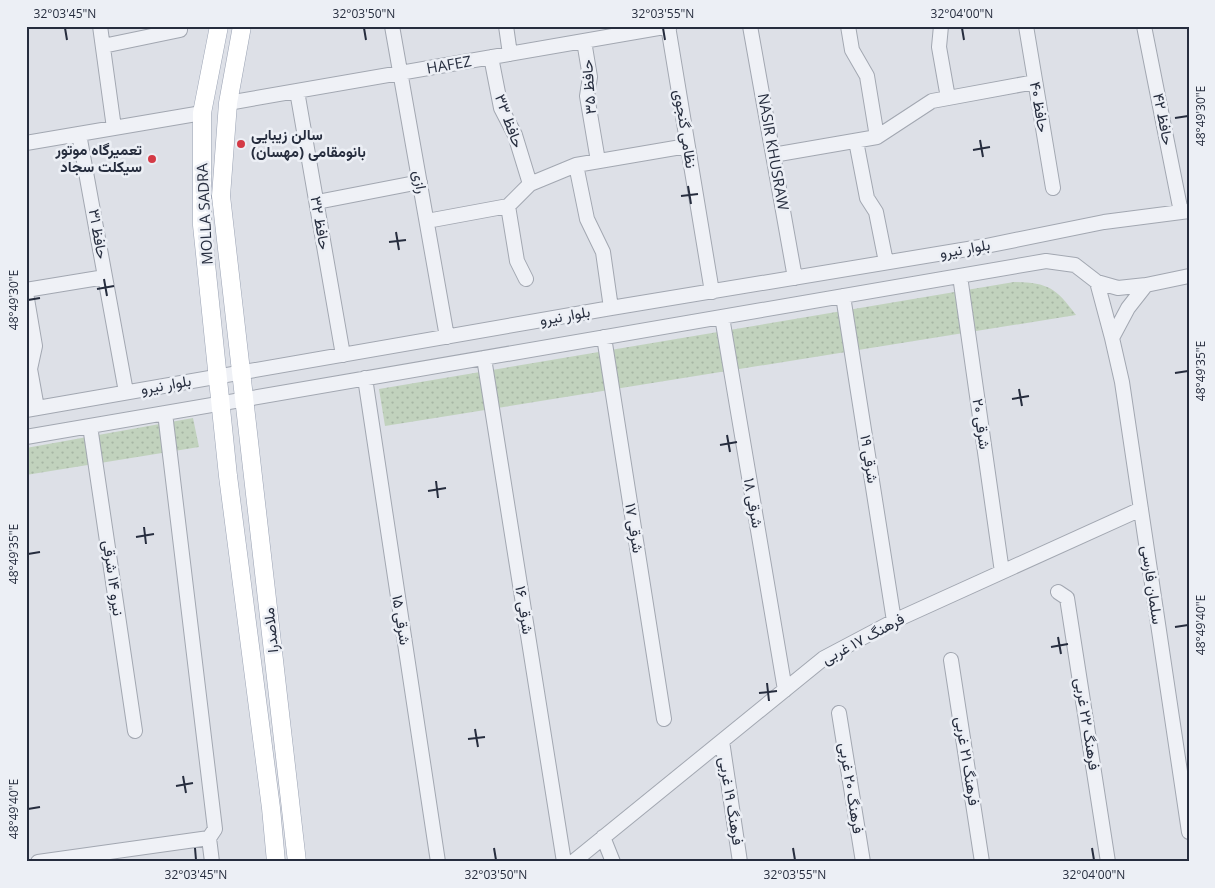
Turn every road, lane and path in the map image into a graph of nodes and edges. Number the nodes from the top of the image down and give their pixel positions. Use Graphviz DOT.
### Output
graph roads {
  1 [pos="100,26"];
  2 [pos="219,26"];
  3 [pos="242,26"];
  4 [pos="392,26"];
  5 [pos="506,26"];
  6 [pos="668,26"];
  7 [pos="750,26"];
  8 [pos="848,26"];
  9 [pos="941,26"];
  10 [pos="1026,26"];
  11 [pos="1144,26"];
  12 [pos="180,30"];
  13 [pos="584,41"];
  14 [pos="103,46"];
  15 [pos="510,54"];
  16 [pos="490,57"];
  17 [pos="400,73"];
  18 [pos="1035,82"];
  19 [pos="298,91"];
  20 [pos="948,98"];
  21 [pos="228,103"];
  22 [pos="202,113"];
  23 [pos="114,128"];
  24 [pos="80,134"];
  25 [pos="877,137"];
  26 [pos="856,141"];
  27 [pos="26,143"];
  28 [pos="687,146"];
  29 [pos="773,155"];
  30 [pos="598,162"];
  31 [pos="576,165"];
  32 [pos="420,182"];
  33 [pos="530,184"];
  34 [pos="1053,188"];
  35 [pos="317,202"];
  36 [pos="508,206"];
  37 [pos="1185,212"];
  38 [pos="427,222"];
  39 [pos="886,262"];
  40 [pos="960,276"];
  41 [pos="1189,276"];
  42 [pos="105,277"];
  43 [pos="795,278"];
  44 [pos="526,279"];
  45 [pos="1097,282"];
  46 [pos="1146,285"];
  47 [pos="26,291"];
  48 [pos="712,292"];
  49 [pos="844,296"];
  50 [pos="612,308"];
  51 [pos="722,317"];
  52 [pos="447,337"];
  53 [pos="604,337"];
  54 [pos="1112,338"];
  55 [pos="343,355"];
  56 [pos="484,358"];
  57 [pos="242,372"];
  58 [pos="218,376"];
  59 [pos="365,378"];
  60 [pos="126,392"];
  61 [pos="245,399"];
  62 [pos="221,403"];
  63 [pos="32,409"];
  64 [pos="165,413"];
  65 [pos="90,426"];
  66 [pos="26,437"];
  67 [pos="1141,509"];
  68 [pos="1002,572"];
  69 [pos="1058,592"];
  70 [pos="894,621"];
  71 [pos="951,660"];
  72 [pos="784,690"];
  73 [pos="839,713"];
  74 [pos="664,719"];
  75 [pos="135,730"];
  76 [pos="722,741"];
  77 [pos="1189,832"];
  78 [pos="603,837"];
  79 [pos="209,838"];
  80 [pos="38,862"];
  81 [pos="212,862"];
  82 [pos="276,862"];
  83 [pos="297,862"];
  84 [pos="438,862"];
  85 [pos="564,862"];
  86 [pos="573,862"];
  87 [pos="613,862"];
  88 [pos="740,862"];
  89 [pos="863,862"];
  90 [pos="982,862"];
  91 [pos="1108,862"];
  1 -- 14 [label="street"];
  2 -- 22 [label="main road, MOLLA SADRA"];
  3 -- 21 [label="main road, MOLLA SADRA"];
  4 -- 17 [label="street, رازی"];
  5 -- 15 [label="street"];
  6 -- 13 [label="street, HAFEZ"];
  6 -- 28 [label="street, نظامی گنجوی"];
  7 -- 29 [label="street, NASIR KHUSRAW"];
  8 -- 25 [label="street"];
  9 -- 20 [label="street"];
  10 -- 18 [label="street, حافظ ۴۰"];
  11 -- 37 [label="street, حافظ ۴۲"];
  12 -- 14 [label="street"];
  13 -- 15 [label="street, HAFEZ"];
  13 -- 30 [label="street, حافظ ۳۵"];
  14 -- 23 [label="street"];
  15 -- 16 [label="street, HAFEZ"];
  16 -- 17 [label="street, HAFEZ"];
  16 -- 33 [label="street, حافظ ۳۳"];
  17 -- 19 [label="street, HAFEZ"];
  17 -- 32 [label="street, رازی"];
  18 -- 20 [label="street"];
  18 -- 34 [label="street, حافظ ۴۰"];
  19 -- 21 [label="street, HAFEZ"];
  19 -- 35 [label="street, حافظ ۳۲"];
  20 -- 25 [label="street"];
  21 -- 57 [label="main road, MOLLA SADRA"];
  22 -- 23 [label="street"];
  22 -- 58 [label="main road, MOLLA SADRA"];
  23 -- 24 [label="street"];
  24 -- 27 [label="street"];
  24 -- 42 [label="street, حافظ ۳۱"];
  25 -- 26 [label="street"];
  26 -- 29 [label="street"];
  26 -- 39 [label="street"];
  28 -- 30 [label="street"];
  28 -- 48 [label="street, نظامی گنجوی"];
  29 -- 43 [label="street, NASIR KHUSRAW"];
  30 -- 31 [label="street"];
  31 -- 33 [label="street"];
  31 -- 50 [label="street"];
  32 -- 35 [label="street"];
  32 -- 38 [label="street, رازی"];
  33 -- 36 [label="street"];
  35 -- 55 [label="street, حافظ ۳۲"];
  36 -- 38 [label="street"];
  36 -- 44 [label="street"];
  37 -- 39 [label="street, بلوار نیرو"];
  38 -- 52 [label="street, رازی"];
  39 -- 43 [label="street, بلوار نیرو"];
  40 -- 45 [label="street, بلوار نیرو"];
  40 -- 49 [label="street, بلوار نیرو"];
  40 -- 68 [label="street, ۲۰ شرقی"];
  41 -- 46 [label="street, بلوار نیرو"];
  42 -- 47 [label="street"];
  42 -- 60 [label="street, حافظ ۳۱"];
  43 -- 48 [label="street, بلوار نیرو"];
  45 -- 46 [label="street, بلوار نیرو"];
  45 -- 54 [label="street, سلمان فارسی"];
  46 -- 54 [label="street"];
  47 -- 63 [label="street"];
  48 -- 50 [label="street, بلوار نیرو"];
  49 -- 51 [label="street, بلوار نیرو"];
  49 -- 70 [label="street, ۱۹ شرقی"];
  50 -- 52 [label="street, بلوار نیرو"];
  51 -- 53 [label="street, بلوار نیرو"];
  51 -- 72 [label="street, ۱۸ شرقی"];
  52 -- 55 [label="street, بلوار نیرو"];
  53 -- 56 [label="street, بلوار نیرو"];
  53 -- 74 [label="street, ۱۷ شرقی"];
  54 -- 67 [label="street, سلمان فارسی"];
  55 -- 57 [label="street, بلوار نیرو"];
  56 -- 59 [label="street, بلوار نیرو"];
  56 -- 85 [label="street, ۱۶ شرقی"];
  57 -- 58 [label="street, بلوار نیرو"];
  57 -- 61 [label="main road, MOLLA SADRA"];
  58 -- 60 [label="street, بلوار نیرو"];
  58 -- 62 [label="main road, MOLLA SADRA"];
  59 -- 61 [label="street, بلوار نیرو"];
  59 -- 84 [label="street, ۱۵ شرقی"];
  60 -- 63 [label="street, بلوار نیرو"];
  61 -- 62 [label="street, بلوار نیرو"];
  61 -- 83 [label="main road, ملاصدرا"];
  62 -- 64 [label="street, بلوار نیرو"];
  62 -- 82 [label="main road, ملاصدرا"];
  64 -- 65 [label="street, بلوار نیرو"];
  64 -- 79 [label="street"];
  65 -- 66 [label="street, بلوار نیرو"];
  65 -- 75 [label="street, نیرو ۱۴ شرقی"];
  67 -- 68 [label="street, فرهنگ ۱۷ غربی"];
  67 -- 77 [label="street, سلمان فارسی"];
  68 -- 70 [label="street, فرهنگ ۱۷ غربی"];
  69 -- 91 [label="street, فرهنگ ۲۲ غربی"];
  70 -- 72 [label="street, فرهنگ ۱۷ غربی"];
  71 -- 90 [label="street, فرهنگ ۲۱ غربی"];
  72 -- 76 [label="street, فرهنگ ۱۷ غربی"];
  73 -- 89 [label="street, فرهنگ ۲۰ غربی"];
  76 -- 78 [label="street, فرهنگ ۱۷ غربی"];
  76 -- 88 [label="street, فرهنگ ۱۹ غربی"];
  78 -- 86 [label="street, فرهنگ ۱۷ غربی"];
  78 -- 87 [label="street"];
  79 -- 80 [label="street"];
  79 -- 81 [label="street"];
}
